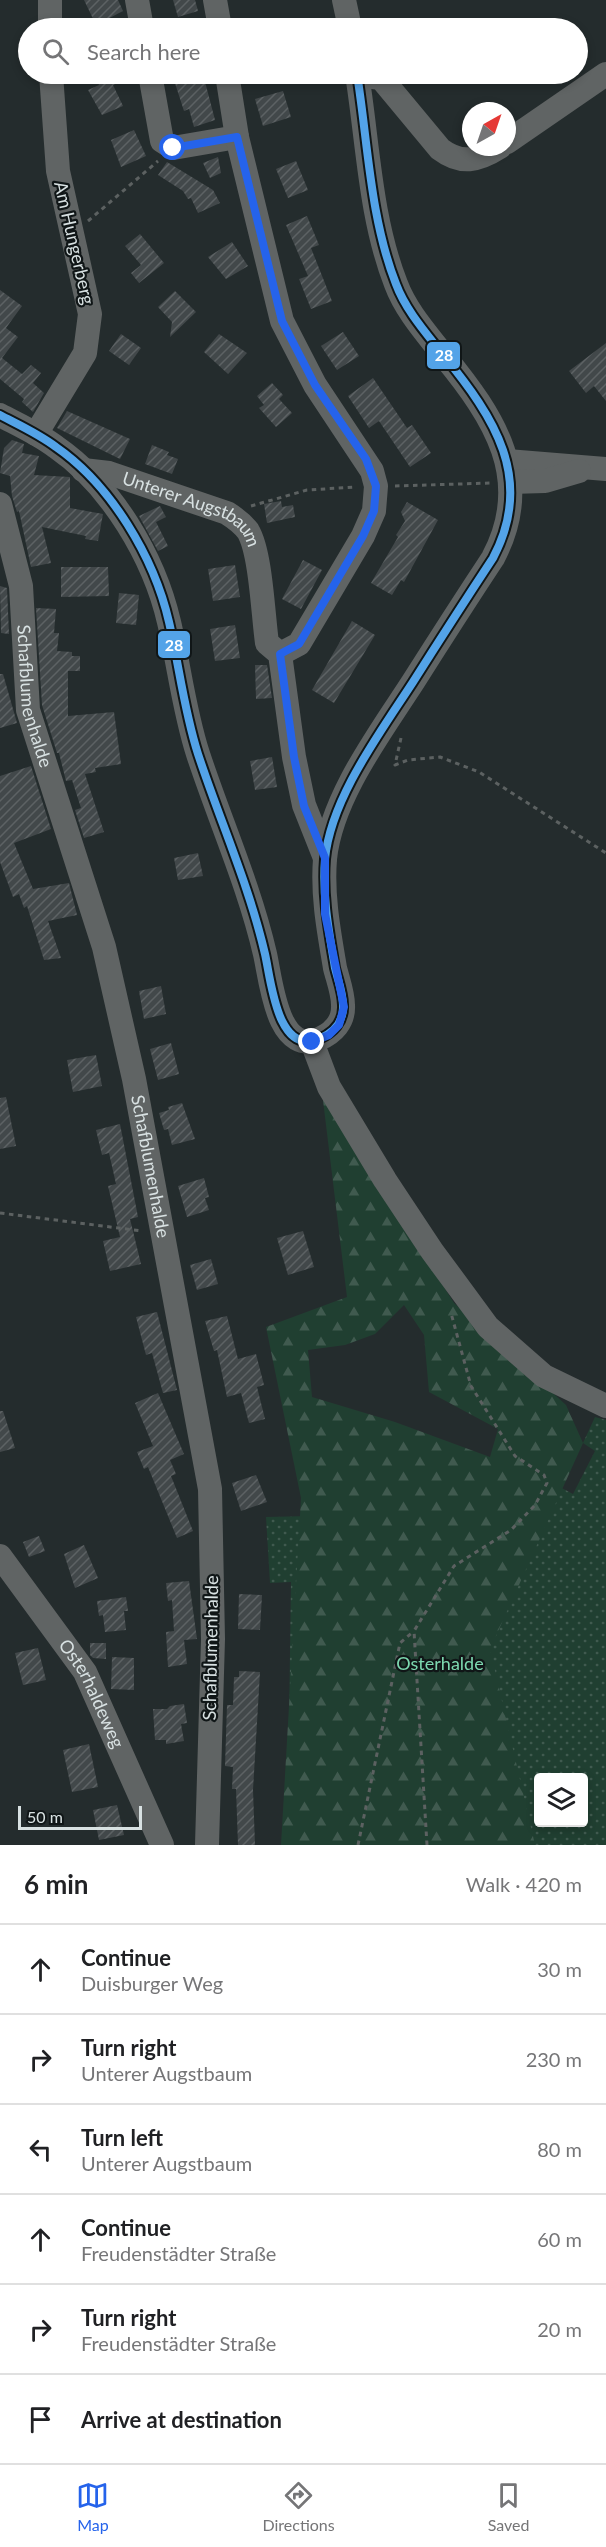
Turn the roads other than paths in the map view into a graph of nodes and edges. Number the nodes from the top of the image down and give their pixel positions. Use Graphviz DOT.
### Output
graph roads {
  1 [pos="50,0"];
  2 [pos="137,0"];
  3 [pos="215,0"];
  4 [pos="344,0"];
  5 [pos="50,18"];
  6 [pos="140,18"];
  7 [pos="218,18"];
  8 [pos="348,18"];
  9 [pos="606,74"];
  10 [pos="52,84"];
  11 [pos="152,84"];
  12 [pos="229,84"];
  13 [pos="359,84"];
  14 [pos="386,84"];
  15 [pos="516,136"];
  16 [pos="237,137"];
  17 [pos="483,156"];
  18 [pos="0,415"];
  19 [pos="36,434"];
  20 [pos="595,469"];
  21 [pos="83,470"];
  22 [pos="509,472"];
  23 [pos="0,504"];
  24 [pos="280,654"];
  25 [pos="325,858"];
  26 [pos="312,1042"];
  27 [pos="606,1406"];
  28 [pos="0,1556"];
  29 [pos="162,1845"];
  30 [pos="207,1845"];
  1 -- 5 [label="street"];
  2 -- 6 [label="street"];
  3 -- 7 [label="street"];
  4 -- 8 [label="street"];
  9 -- 15 [label="street"];
  10 -- 19 [label="street, Am Hungerberg"];
  11 -- 16 [label="street"];
  12 -- 16 [label="street"];
  13 -- 22 [label="street"];
  14 -- 17 [label="street"];
  16 -- 24 [label="street"];
  18 -- 19 [label="street"];
  19 -- 21 [label="street"];
  20 -- 22 [label="street"];
  21 -- 24 [label="street, Unterer Augstbaum"];
  21 -- 26 [label="street"];
  22 -- 25 [label="street"];
  23 -- 30 [label="street, Schafblumenhalde"];
  24 -- 25 [label="street, Unterer Augstbaum"];
  25 -- 26 [label="street"];
  26 -- 27 [label="street"];
  28 -- 29 [label="street, Osterhaldeweg"];
}
